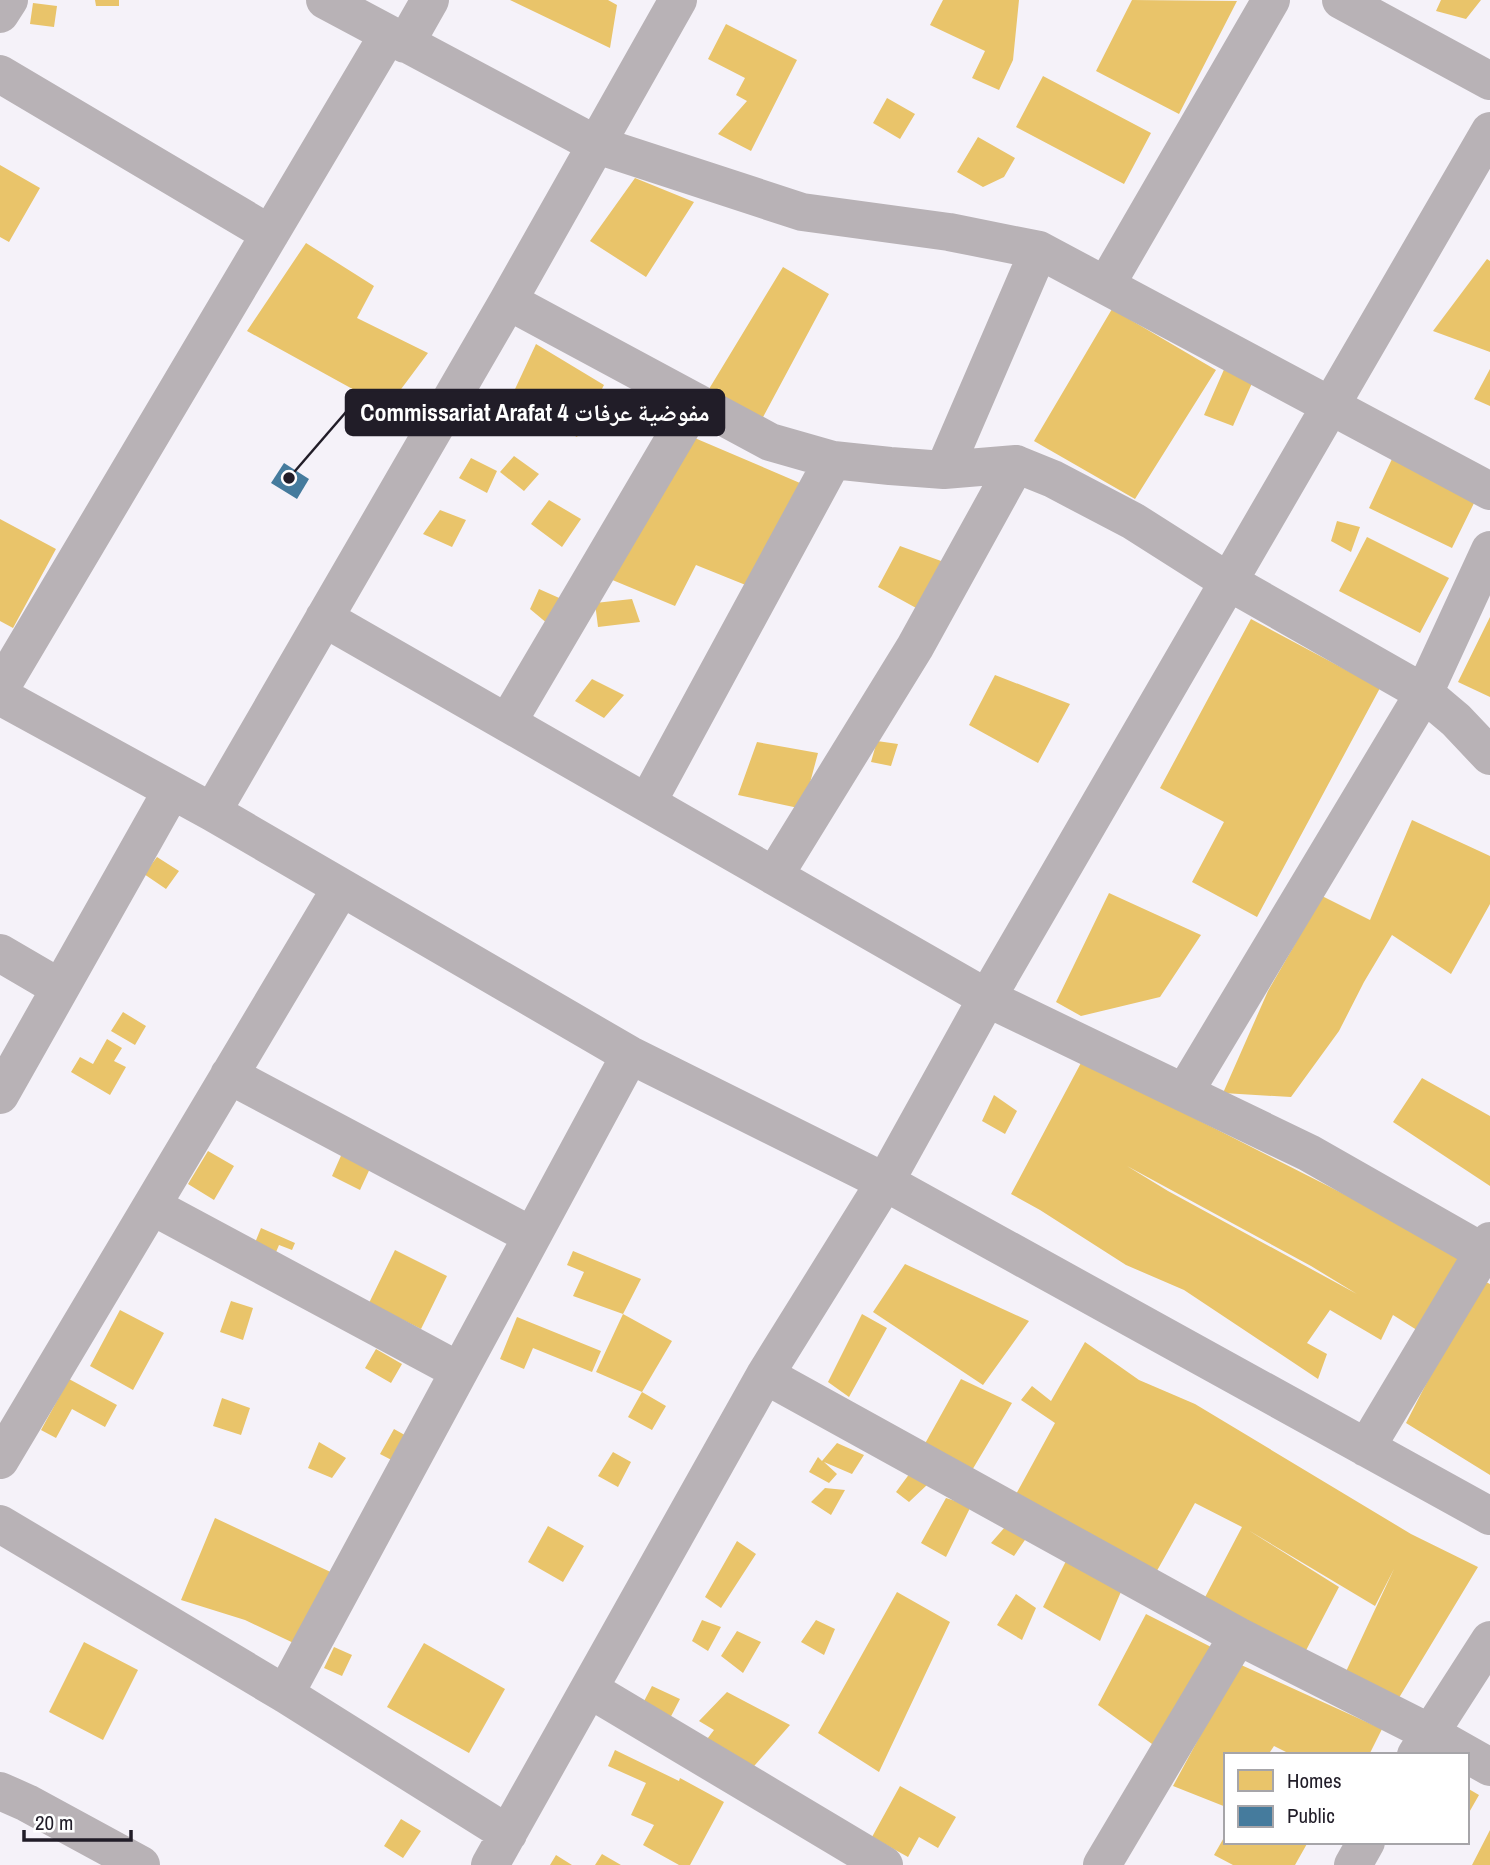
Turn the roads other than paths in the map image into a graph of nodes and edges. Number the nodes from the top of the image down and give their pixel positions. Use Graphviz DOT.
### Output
graph roads {
  1 [pos="9,0"];
  2 [pos="325,0"];
  3 [pos="429,0"];
  4 [pos="678,0"];
  5 [pos="1271,0"];
  6 [pos="1340,0"];
  7 [pos="0,14"];
  8 [pos="397,39"];
  9 [pos="0,74"];
  10 [pos="1490,81"];
  11 [pos="1490,131"];
  12 [pos="597,145"];
  13 [pos="270,234"];
  14 [pos="1039,250"];
  15 [pos="1106,285"];
  16 [pos="508,301"];
  17 [pos="695,402"];
  18 [pos="1331,404"];
  19 [pos="833,460"];
  20 [pos="1016,464"];
  21 [pos="944,470"];
  22 [pos="1490,491"];
  23 [pos="1490,550"];
  24 [pos="1228,583"];
  25 [pos="324,618"];
  26 [pos="0,689"];
  27 [pos="1424,694"];
  28 [pos="0,696"];
  29 [pos="507,723"];
  30 [pos="1490,756"];
  31 [pos="172,790"];
  32 [pos="647,803"];
  33 [pos="212,812"];
  34 [pos="774,876"];
  35 [pos="341,888"];
  36 [pos="0,953"];
  37 [pos="60,988"];
  38 [pos="987,998"];
  39 [pos="630,1055"];
  40 [pos="229,1075"];
  41 [pos="1184,1093"];
  42 [pos="0,1095"];
  43 [pos="884,1182"];
  44 [pos="152,1206"];
  45 [pos="532,1236"];
  46 [pos="1488,1250"];
  47 [pos="459,1371"];
  48 [pos="765,1375"];
  49 [pos="1366,1448"];
  50 [pos="0,1460"];
  51 [pos="1490,1516"];
  52 [pos="0,1524"];
  53 [pos="1238,1636"];
  54 [pos="1490,1640"];
  55 [pos="589,1689"];
  56 [pos="285,1694"];
  57 [pos="1422,1744"];
  58 [pos="1449,1753"];
  59 [pos="1469,1760"];
  60 [pos="1490,1767"];
  61 [pos="0,1791"];
  62 [pos="1365,1844"];
  63 [pos="498,1856"];
  64 [pos="141,1865"];
  65 [pos="884,1865"];
  66 [pos="1102,1865"];
  67 [pos="1353,1865"];
  1 -- 7 [label="street"];
  2 -- 8 [label="street"];
  3 -- 8 [label="street"];
  4 -- 12 [label="street"];
  5 -- 15 [label="street"];
  6 -- 10 [label="street"];
  8 -- 12 [label="street"];
  8 -- 13 [label="street"];
  9 -- 13 [label="street"];
  11 -- 18 [label="street"];
  12 -- 14 [label="street"];
  12 -- 16 [label="street"];
  13 -- 26 [label="street"];
  14 -- 15 [label="street"];
  14 -- 21 [label="street"];
  15 -- 18 [label="street"];
  16 -- 17 [label="street"];
  16 -- 25 [label="street"];
  17 -- 19 [label="street"];
  17 -- 29 [label="street"];
  18 -- 22 [label="street"];
  18 -- 24 [label="street"];
  19 -- 21 [label="street"];
  19 -- 32 [label="street"];
  20 -- 21 [label="street"];
  20 -- 24 [label="street"];
  20 -- 34 [label="street"];
  23 -- 27 [label="street"];
  24 -- 27 [label="street"];
  24 -- 38 [label="street"];
  25 -- 29 [label="street"];
  25 -- 33 [label="street"];
  27 -- 30 [label="street"];
  27 -- 41 [label="street"];
  28 -- 31 [label="street"];
  29 -- 32 [label="street"];
  31 -- 33 [label="street"];
  31 -- 37 [label="street"];
  32 -- 34 [label="street"];
  33 -- 35 [label="street"];
  34 -- 38 [label="street"];
  35 -- 39 [label="street"];
  35 -- 40 [label="street"];
  36 -- 37 [label="street"];
  37 -- 42 [label="street"];
  38 -- 41 [label="street"];
  38 -- 43 [label="street"];
  39 -- 43 [label="street"];
  39 -- 45 [label="street"];
  40 -- 44 [label="street"];
  40 -- 45 [label="street"];
  41 -- 46 [label="street"];
  43 -- 48 [label="street"];
  43 -- 49 [label="street"];
  44 -- 47 [label="street"];
  44 -- 50 [label="street"];
  45 -- 47 [label="street"];
  46 -- 49 [label="street"];
  47 -- 56 [label="street"];
  48 -- 53 [label="street"];
  48 -- 55 [label="street"];
  49 -- 51 [label="street"];
  52 -- 56 [label="street"];
  53 -- 57 [label="street"];
  53 -- 66 [label="street"];
  54 -- 57 [label="street"];
  55 -- 63 [label="street"];
  55 -- 65 [label="street"];
  56 -- 63 [label="street"];
  57 -- 58 [label="street"];
  59 -- 60 [label="street"];
  61 -- 64 [label="street"];
  62 -- 67 [label="street"];
}
